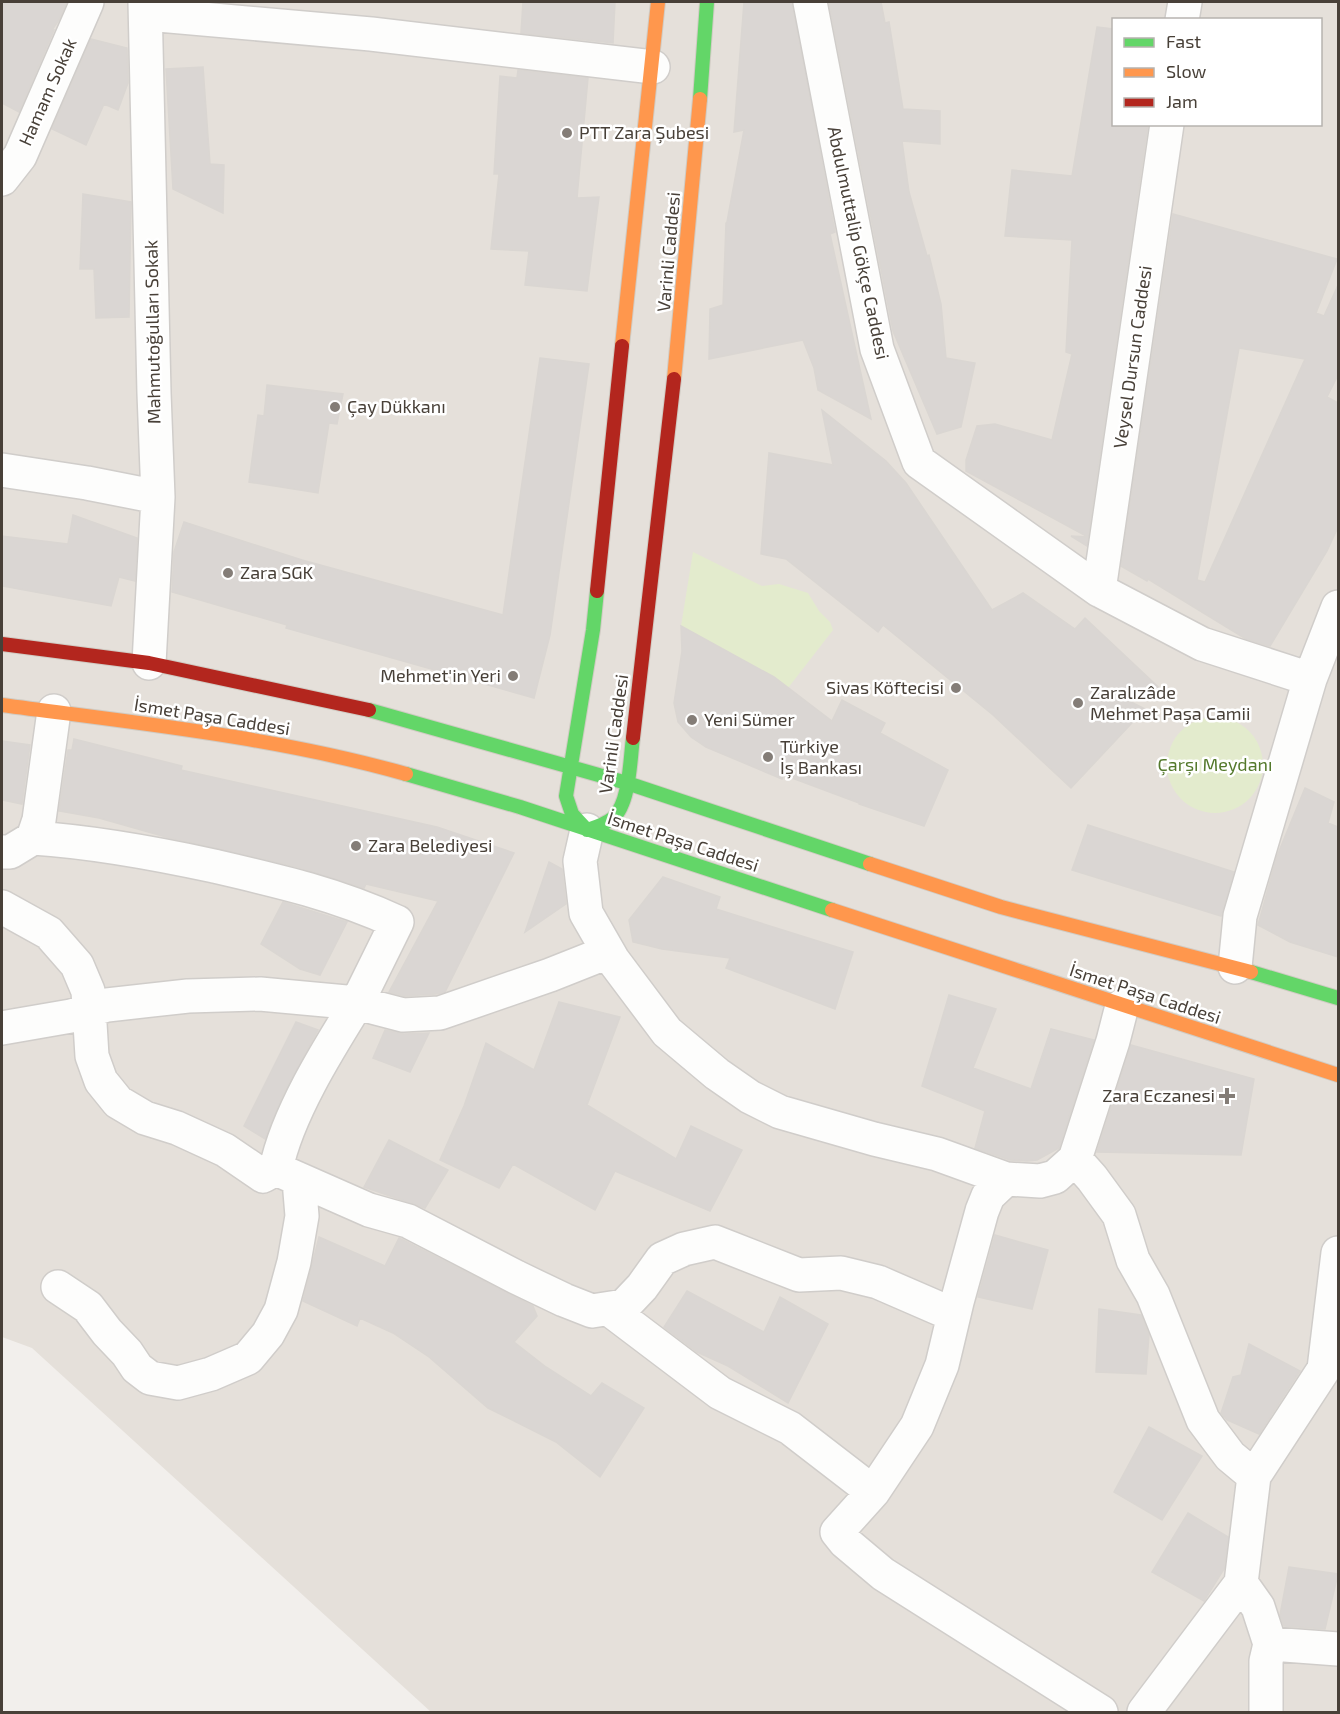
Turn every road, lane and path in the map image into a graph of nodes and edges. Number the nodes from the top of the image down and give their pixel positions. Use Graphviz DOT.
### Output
graph roads {
  1 [pos="87,2"];
  2 [pos="658,2"];
  3 [pos="707,2"];
  4 [pos="810,2"];
  5 [pos="1185,2"];
  6 [pos="146,8"];
  7 [pos="1182,18"];
  8 [pos="653,67"];
  9 [pos="1167,126"];
  10 [pos="2,179"];
  11 [pos="2,470"];
  12 [pos="158,497"];
  13 [pos="1099,590"];
  14 [pos="1335,622"];
  15 [pos="2,644"];
  16 [pos="150,663"];
  17 [pos="1310,679"];
  18 [pos="2,705"];
  19 [pos="54,711"];
  20 [pos="569,765"];
  21 [pos="627,783"];
  22 [pos="587,830"];
  23 [pos="33,838"];
  24 [pos="2,852"];
  25 [pos="2,906"];
  26 [pos="608,952"];
  27 [pos="1235,967"];
  28 [pos="1338,998"];
  29 [pos="357,1003"];
  30 [pos="1122,1006"];
  31 [pos="89,1010"];
  32 [pos="2,1028"];
  33 [pos="1338,1075"];
  34 [pos="1074,1159"];
  35 [pos="288,1175"];
  36 [pos="1006,1179"];
  37 [pos="1338,1253"];
  38 [pos="58,1287"];
  39 [pos="609,1309"];
  40 [pos="954,1314"];
  41 [pos="1254,1476"];
  42 [pos="873,1492"];
  43 [pos="1241,1583"];
  44 [pos="1270,1644"];
  45 [pos="1338,1648"];
  46 [pos="1101,1713"];
  47 [pos="1144,1713"];
  48 [pos="1266,1713"];
  1 -- 10 [label="street, Hamam Sokak"];
  2 -- 8 [label="main road, Varinli Caddesi"];
  3 -- 21 [label="main road, Varinli Caddesi"];
  4 -- 13 [label="street, Abdulmuttalip Gökçe Caddesi"];
  5 -- 7 [label="street"];
  6 -- 8 [label="street"];
  6 -- 12 [label="street, Mahmutoğulları Sokak"];
  8 -- 20 [label="main road, Varinli Caddesi"];
  9 -- 13 [label="street, Veysel Dursun Caddesi"];
  11 -- 12 [label="street"];
  12 -- 16 [label="street, Mahmutoğulları Sokak"];
  13 -- 17 [label="street, Abdulmuttalip Gökçe Caddesi"];
  14 -- 17 [label="street"];
  15 -- 16 [label="main road, İsmet Paşa Caddesi"];
  16 -- 20 [label="main road, İsmet Paşa Caddesi"];
  17 -- 27 [label="street"];
  18 -- 19 [label="main road, İsmet Paşa Caddesi"];
  19 -- 22 [label="main road, İsmet Paşa Caddesi"];
  19 -- 23 [label="street"];
  20 -- 21 [label="main road, İsmet Paşa Caddesi"];
  20 -- 22 [label="main road, Varinli Caddesi"];
  21 -- 22 [label="main road, Varinli Caddesi"];
  21 -- 27 [label="main road, İsmet Paşa Caddesi"];
  22 -- 26 [label="street"];
  22 -- 30 [label="main road, İsmet Paşa Caddesi"];
  23 -- 24 [label="street"];
  23 -- 29 [label="street"];
  25 -- 31 [label="street"];
  26 -- 29 [label="street"];
  26 -- 36 [label="street"];
  27 -- 28 [label="main road, İsmet Paşa Caddesi"];
  29 -- 31 [label="street"];
  29 -- 35 [label="street"];
  30 -- 33 [label="main road, İsmet Paşa Caddesi"];
  30 -- 34 [label="street"];
  31 -- 32 [label="street"];
  31 -- 35 [label="street"];
  34 -- 36 [label="street"];
  34 -- 41 [label="street"];
  35 -- 38 [label="street"];
  35 -- 39 [label="street"];
  36 -- 40 [label="street"];
  37 -- 41 [label="street"];
  39 -- 40 [label="street"];
  39 -- 42 [label="street"];
  40 -- 42 [label="street"];
  41 -- 43 [label="street"];
  42 -- 46 [label="street"];
  43 -- 44 [label="street"];
  43 -- 47 [label="street"];
  44 -- 45 [label="street"];
  44 -- 48 [label="street"];
}
